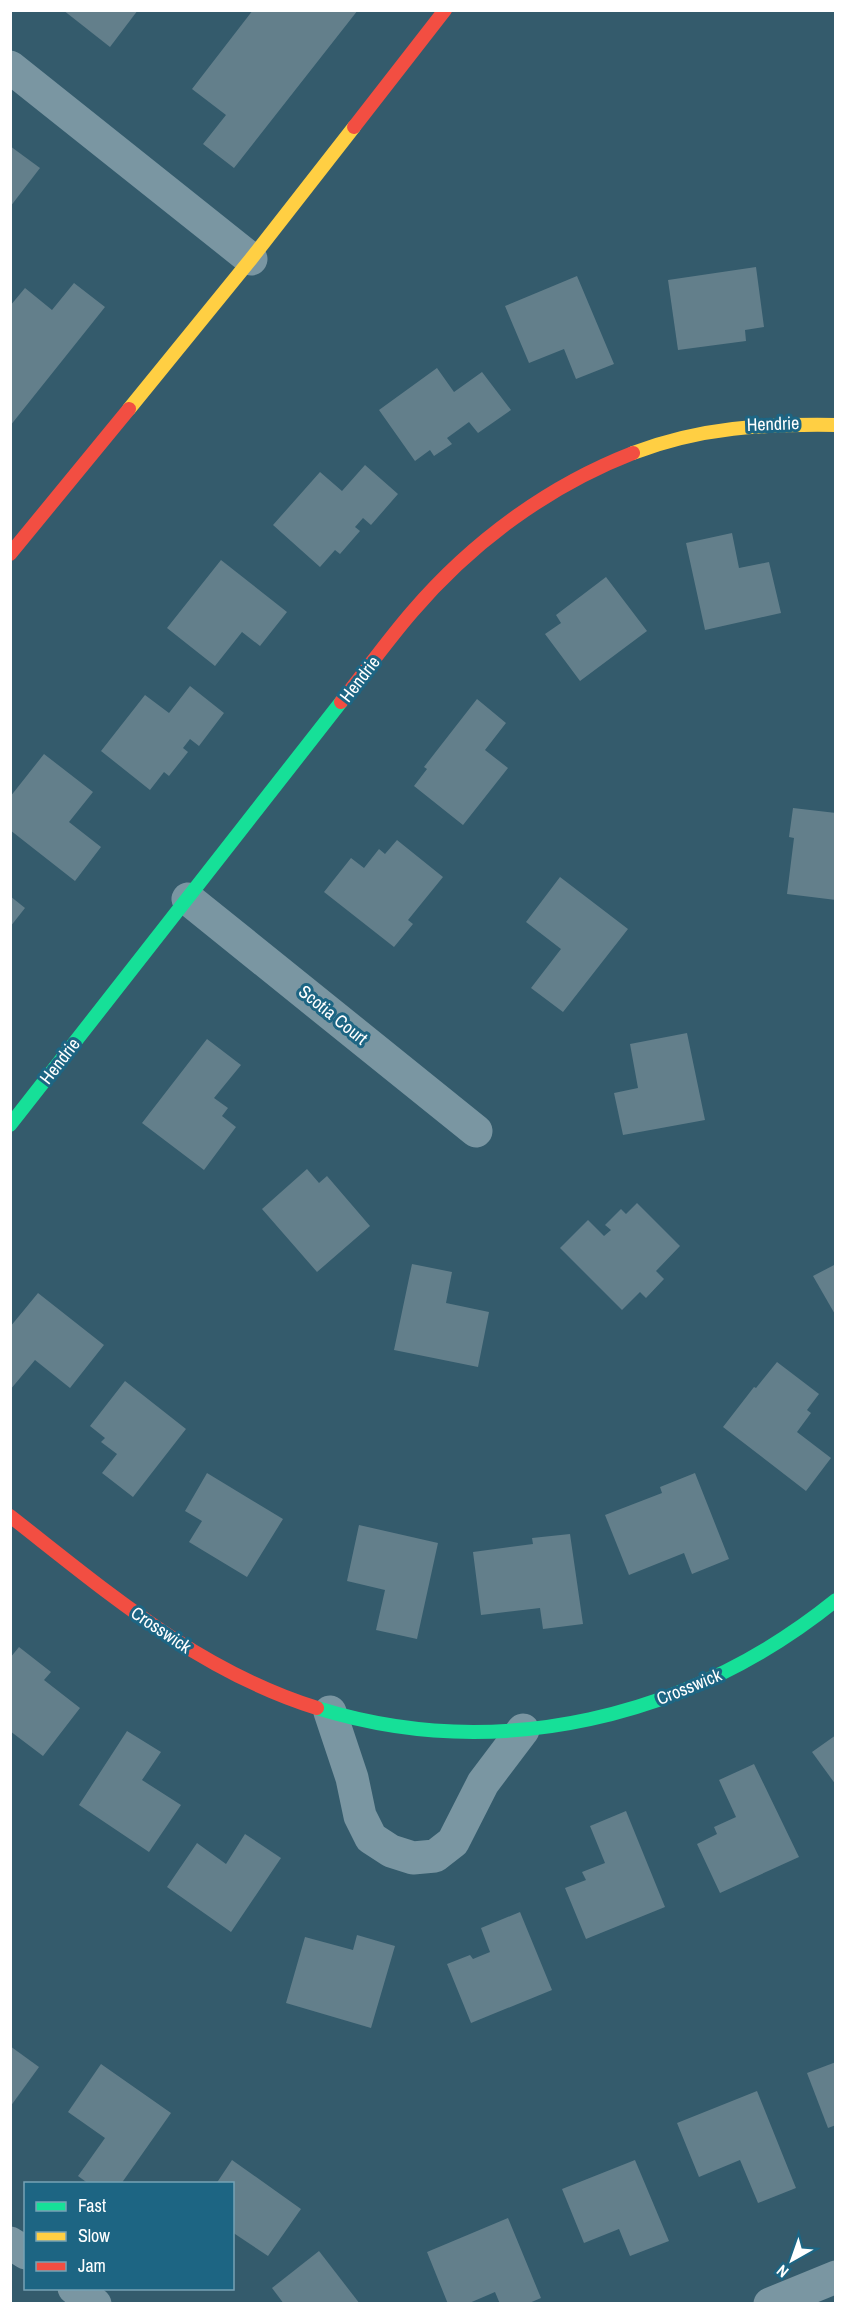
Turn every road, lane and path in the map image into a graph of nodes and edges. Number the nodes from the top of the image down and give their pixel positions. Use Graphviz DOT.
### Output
graph roads {
  1 [pos="445,10"];
  2 [pos="10,67"];
  3 [pos="252,259"];
  4 [pos="836,425"];
  5 [pos="10,554"];
  6 [pos="188,899"];
  7 [pos="10,1125"];
  8 [pos="476,1131"];
  9 [pos="10,1516"];
  10 [pos="836,1600"];
  11 [pos="330,1712"];
  12 [pos="523,1730"];
  13 [pos="10,2242"];
  14 [pos="24,2252"];
  15 [pos="836,2277"];
  16 [pos="75,2290"];
  17 [pos="95,2304"];
  18 [pos="770,2304"];
  1 -- 3 [label="street"];
  2 -- 3 [label="street"];
  3 -- 5 [label="street"];
  4 -- 6 [label="street, Hendrie"];
  6 -- 7 [label="street, Hendrie"];
  6 -- 8 [label="street, Scotia Court"];
  9 -- 11 [label="street, Crosswick"];
  10 -- 12 [label="street, Crosswick"];
  11 -- 12 [label="street, Crosswick"];
  11 -- 12 [label="street"];
  13 -- 14 [label="street"];
  15 -- 18 [label="street"];
  16 -- 17 [label="street"];
}
